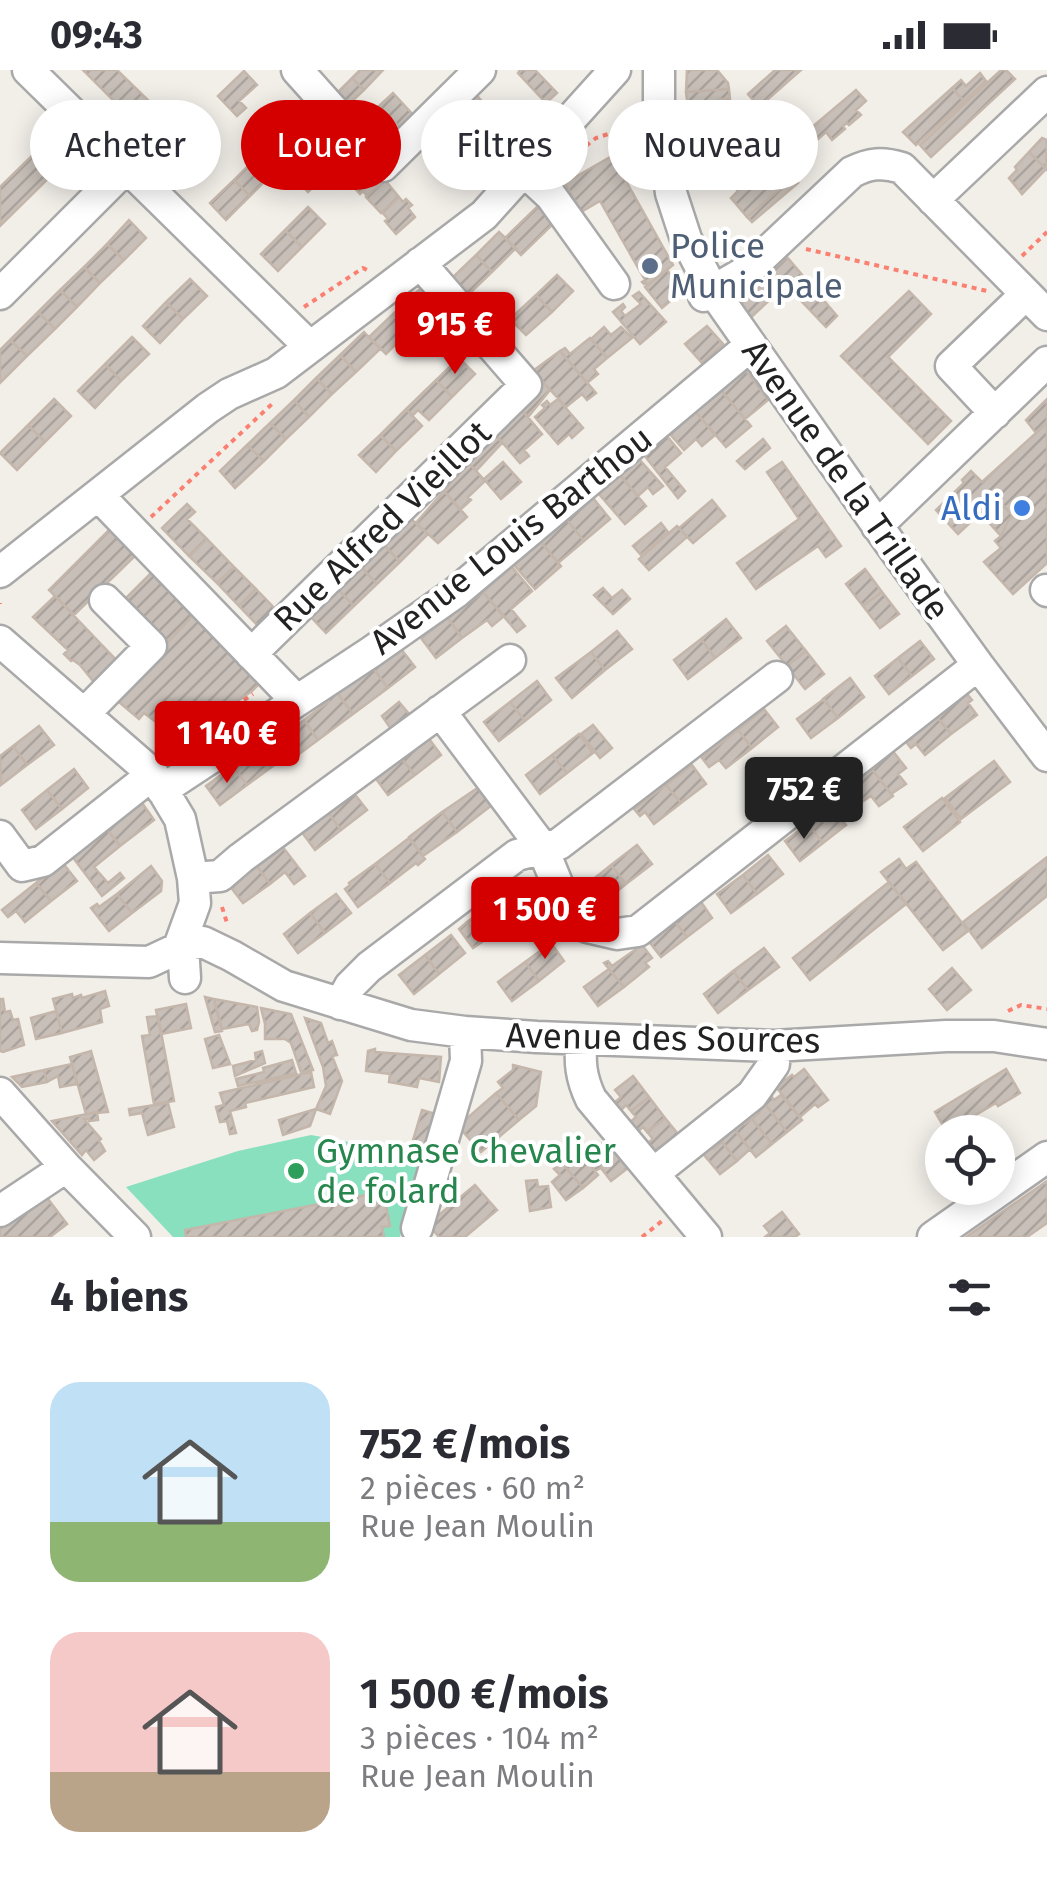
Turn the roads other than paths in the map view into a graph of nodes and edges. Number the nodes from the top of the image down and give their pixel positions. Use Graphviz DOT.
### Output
graph roads {
  1 [pos="28,70"];
  2 [pos="297,70"];
  3 [pos="480,70"];
  4 [pos="615,70"];
  5 [pos="659,70"];
  6 [pos="1047,92"];
  7 [pos="58,100"];
  8 [pos="587,100"];
  9 [pos="104,190"];
  10 [pos="149,190"];
  11 [pos="506,190"];
  12 [pos="544,190"];
  13 [pos="934,200"];
  14 [pos="420,263"];
  15 [pos="614,284"];
  16 [pos="0,294"];
  17 [pos="709,294"];
  18 [pos="1026,294"];
  19 [pos="751,345"];
  20 [pos="310,346"];
  21 [pos="1047,362"];
  22 [pos="996,413"];
  23 [pos="99,496"];
  24 [pos="877,526"];
  25 [pos="0,572"];
  26 [pos="105,600"];
  27 [pos="0,641"];
  28 [pos="251,654"];
  29 [pos="510,660"];
  30 [pos="978,666"];
  31 [pos="777,677"];
  32 [pos="297,701"];
  33 [pos="440,711"];
  34 [pos="84,714"];
  35 [pos="1047,756"];
  36 [pos="158,782"];
  37 [pos="0,836"];
  38 [pos="542,847"];
  39 [pos="193,878"];
  40 [pos="181,947"];
  41 [pos="0,958"];
  42 [pos="185,978"];
  43 [pos="340,1004"];
  44 [pos="465,1032"];
  45 [pos="582,1040"];
  46 [pos="1047,1044"];
  47 [pos="774,1046"];
  48 [pos="0,1093"];
  49 [pos="1047,1157"];
  50 [pos="66,1167"];
  51 [pos="654,1174"];
  52 [pos="0,1210"];
  53 [pos="416,1228"];
  54 [pos="124,1233"];
  55 [pos="706,1237"];
  56 [pos="933,1237"];
  1 -- 7 [label="street"];
  2 -- 3 [label="street"];
  4 -- 8 [label="street"];
  5 -- 17 [label="street, Avenue de la Trillade"];
  6 -- 13 [label="street"];
  9 -- 16 [label="street"];
  10 -- 20 [label="street"];
  11 -- 14 [label="street"];
  12 -- 15 [label="street"];
  13 -- 17 [label="street"];
  13 -- 18 [label="street"];
  14 -- 20 [label="street"];
  14 -- 28 [label="street, Rue Alfred Vieillot"];
  17 -- 19 [label="street, Avenue de la Trillade"];
  18 -- 22 [label="street"];
  19 -- 24 [label="street, Avenue de la Trillade"];
  19 -- 32 [label="street, Avenue Louis Barthou"];
  20 -- 23 [label="street"];
  21 -- 22 [label="street"];
  22 -- 24 [label="street"];
  23 -- 25 [label="street"];
  23 -- 28 [label="street"];
  24 -- 30 [label="street, Avenue de la Trillade"];
  26 -- 34 [label="street"];
  27 -- 34 [label="street"];
  28 -- 32 [label="street"];
  29 -- 33 [label="street"];
  30 -- 35 [label="street, Avenue de la Trillade"];
  30 -- 38 [label="street"];
  31 -- 38 [label="street"];
  32 -- 36 [label="street, Avenue Louis Barthou"];
  33 -- 38 [label="street"];
  33 -- 39 [label="street"];
  34 -- 36 [label="street"];
  36 -- 37 [label="street, Avenue Louis Barthou"];
  36 -- 39 [label="street"];
  38 -- 43 [label="street"];
  39 -- 40 [label="street"];
  40 -- 41 [label="street"];
  40 -- 42 [label="street"];
  40 -- 43 [label="street, Avenue des Sources"];
  43 -- 44 [label="street, Avenue des Sources"];
  44 -- 45 [label="street, Avenue des Sources"];
  44 -- 53 [label="street"];
  45 -- 47 [label="street, Avenue des Sources"];
  45 -- 51 [label="street"];
  46 -- 47 [label="street, Avenue des Sources"];
  47 -- 51 [label="street"];
  48 -- 50 [label="street"];
  49 -- 56 [label="street"];
  50 -- 52 [label="street"];
  50 -- 54 [label="street"];
  51 -- 55 [label="street"];
}
